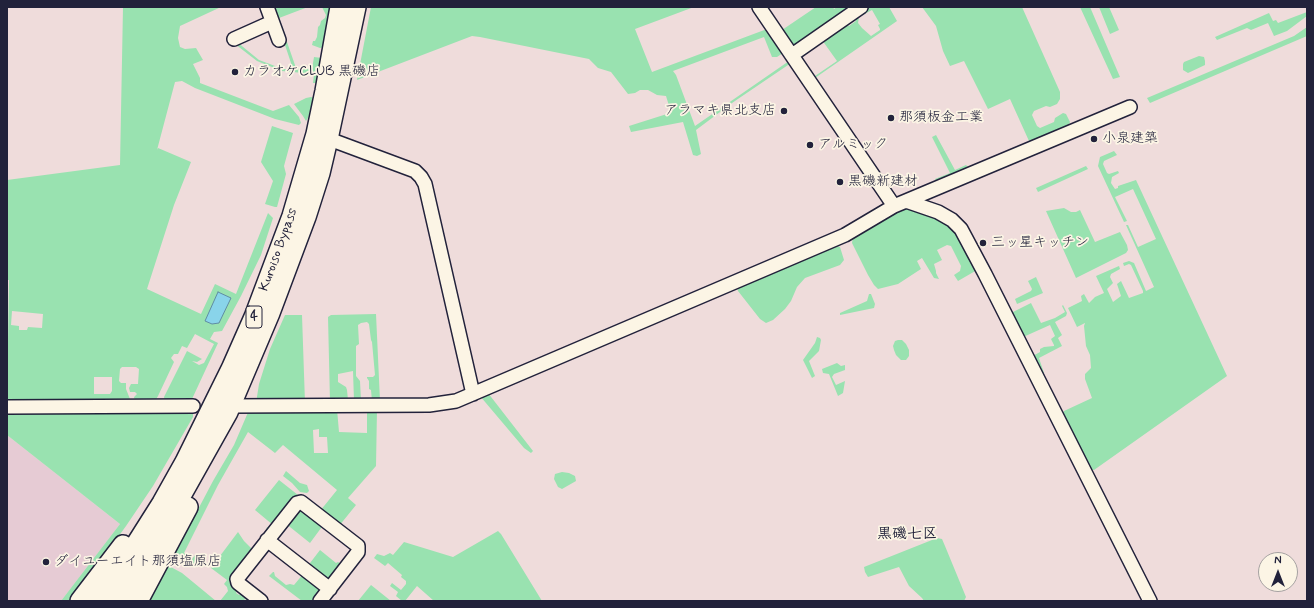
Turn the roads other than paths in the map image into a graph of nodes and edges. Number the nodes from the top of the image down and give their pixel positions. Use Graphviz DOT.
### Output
graph roads {
  1 [pos="266,7"];
  2 [pos="340,7"];
  3 [pos="356,7"];
  4 [pos="759,7"];
  5 [pos="861,7"];
  6 [pos="272,22"];
  7 [pos="234,39"];
  8 [pos="279,40"];
  9 [pos="792,55"];
  10 [pos="1130,107"];
  11 [pos="322,136"];
  12 [pos="900,203"];
  13 [pos="473,394"];
  14 [pos="193,406"];
  15 [pos="7,407"];
  16 [pos="229,409"];
  17 [pos="202,427"];
  18 [pos="267,540"];
  19 [pos="330,589"];
  20 [pos="80,601"];
  21 [pos="100,601"];
  22 [pos="117,601"];
  23 [pos="138,601"];
  24 [pos="261,601"];
  25 [pos="320,601"];
  26 [pos="1150,601"];
  1 -- 6 [label="street"];
  2 -- 11 [label="highway, Kuroiso Bypass / 4"];
  3 -- 11 [label="highway, Kuroiso Bypass / 4"];
  4 -- 9 [label="street"];
  5 -- 9 [label="street"];
  6 -- 7 [label="street"];
  6 -- 8 [label="street"];
  9 -- 12 [label="street"];
  10 -- 12 [label="street"];
  11 -- 13 [label="street"];
  11 -- 16 [label="highway, Kuroiso Bypass / 4"];
  11 -- 17 [label="highway, Kuroiso Bypass / 4"];
  12 -- 13 [label="street"];
  12 -- 26 [label="street"];
  13 -- 16 [label="street"];
  14 -- 15 [label="street"];
  16 -- 22 [label="highway, Kuroiso Bypass / 4"];
  16 -- 23 [label="highway, 4"];
  17 -- 20 [label="highway, 4"];
  17 -- 21 [label="highway, Kuroiso Bypass / 4"];
  18 -- 19 [label="street"];
  18 -- 19 [label="street"];
  18 -- 24 [label="street"];
  19 -- 25 [label="street"];
}
